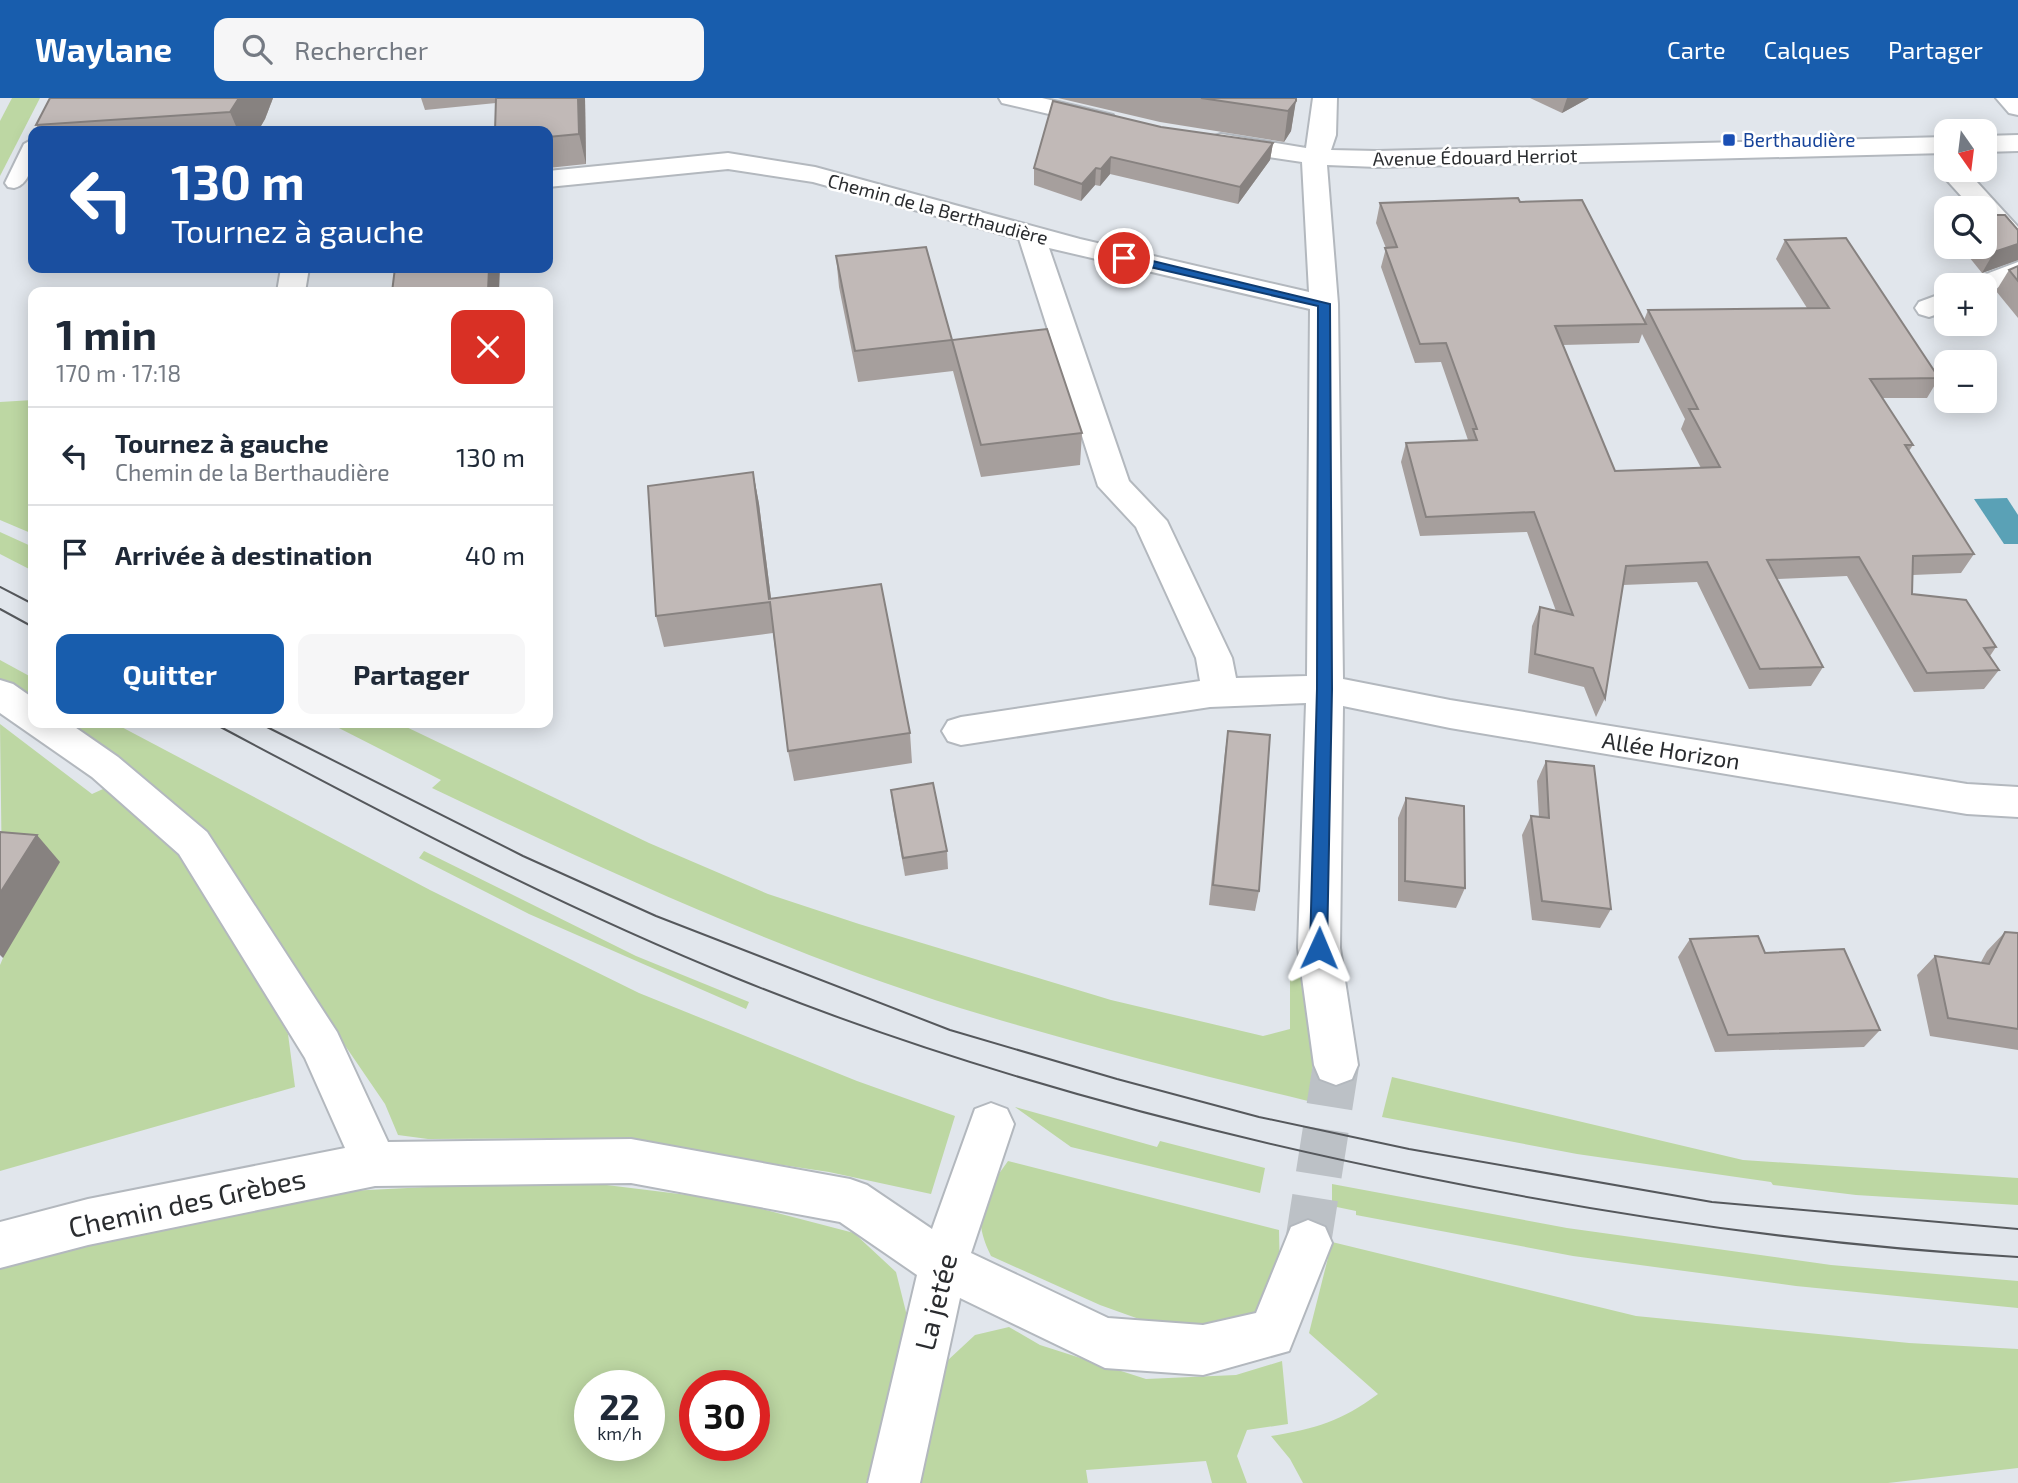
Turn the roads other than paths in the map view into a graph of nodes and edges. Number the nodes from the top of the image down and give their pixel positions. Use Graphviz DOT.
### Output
graph roads {
  1 [pos="1010,98"];
  2 [pos="1325,98"];
  3 [pos="2008,98"];
  4 [pos="2018,108"];
  5 [pos="1133,127"];
  6 [pos="1198,139"];
  7 [pos="2018,143"];
  8 [pos="1997,144"];
  9 [pos="1934,152"];
  10 [pos="28,154"];
  11 [pos="1318,157"];
  12 [pos="553,178"];
  13 [pos="1964,182"];
  14 [pos="14,183"];
  15 [pos="1031,235"];
  16 [pos="2018,243"];
  17 [pos="2018,270"];
  18 [pos="1997,279"];
  19 [pos="1324,304"];
  20 [pos="1325,689"];
  21 [pos="1220,692"];
  22 [pos="0,694"];
  23 [pos="28,714"];
  24 [pos="48,728"];
  25 [pos="961,731"];
  26 [pos="2018,802"];
  27 [pos="1336,1065"];
  28 [pos="991,1124"];
  29 [pos="374,1164"];
  30 [pos="1308,1242"];
  31 [pos="0,1245"];
  32 [pos="943,1265"];
  33 [pos="894,1483"];
  1 -- 5 [label="street"];
  2 -- 11 [label="street"];
  3 -- 4 [label="street"];
  6 -- 11 [label="street, Avenue Édouard Herriot"];
  7 -- 8 [label="street"];
  9 -- 11 [label="street, Avenue Édouard Herriot"];
  10 -- 14 [label="lane"];
  11 -- 19 [label="street"];
  12 -- 15 [label="street, Chemin de la Berthaudière"];
  13 -- 16 [label="street"];
  15 -- 19 [label="street, Chemin de la Berthaudière"];
  15 -- 21 [label="street"];
  17 -- 18 [label="street"];
  19 -- 20 [label="street"];
  20 -- 21 [label="street, Allée Horizon"];
  20 -- 26 [label="street, Allée Horizon"];
  20 -- 27 [label="street"];
  21 -- 25 [label="street, Allée Horizon"];
  22 -- 23 [label="street"];
  24 -- 29 [label="street"];
  28 -- 32 [label="street, La jetée"];
  29 -- 31 [label="street, Chemin des Grèbes"];
  29 -- 32 [label="street"];
  30 -- 32 [label="street"];
  32 -- 33 [label="street, La jetée"];
}
